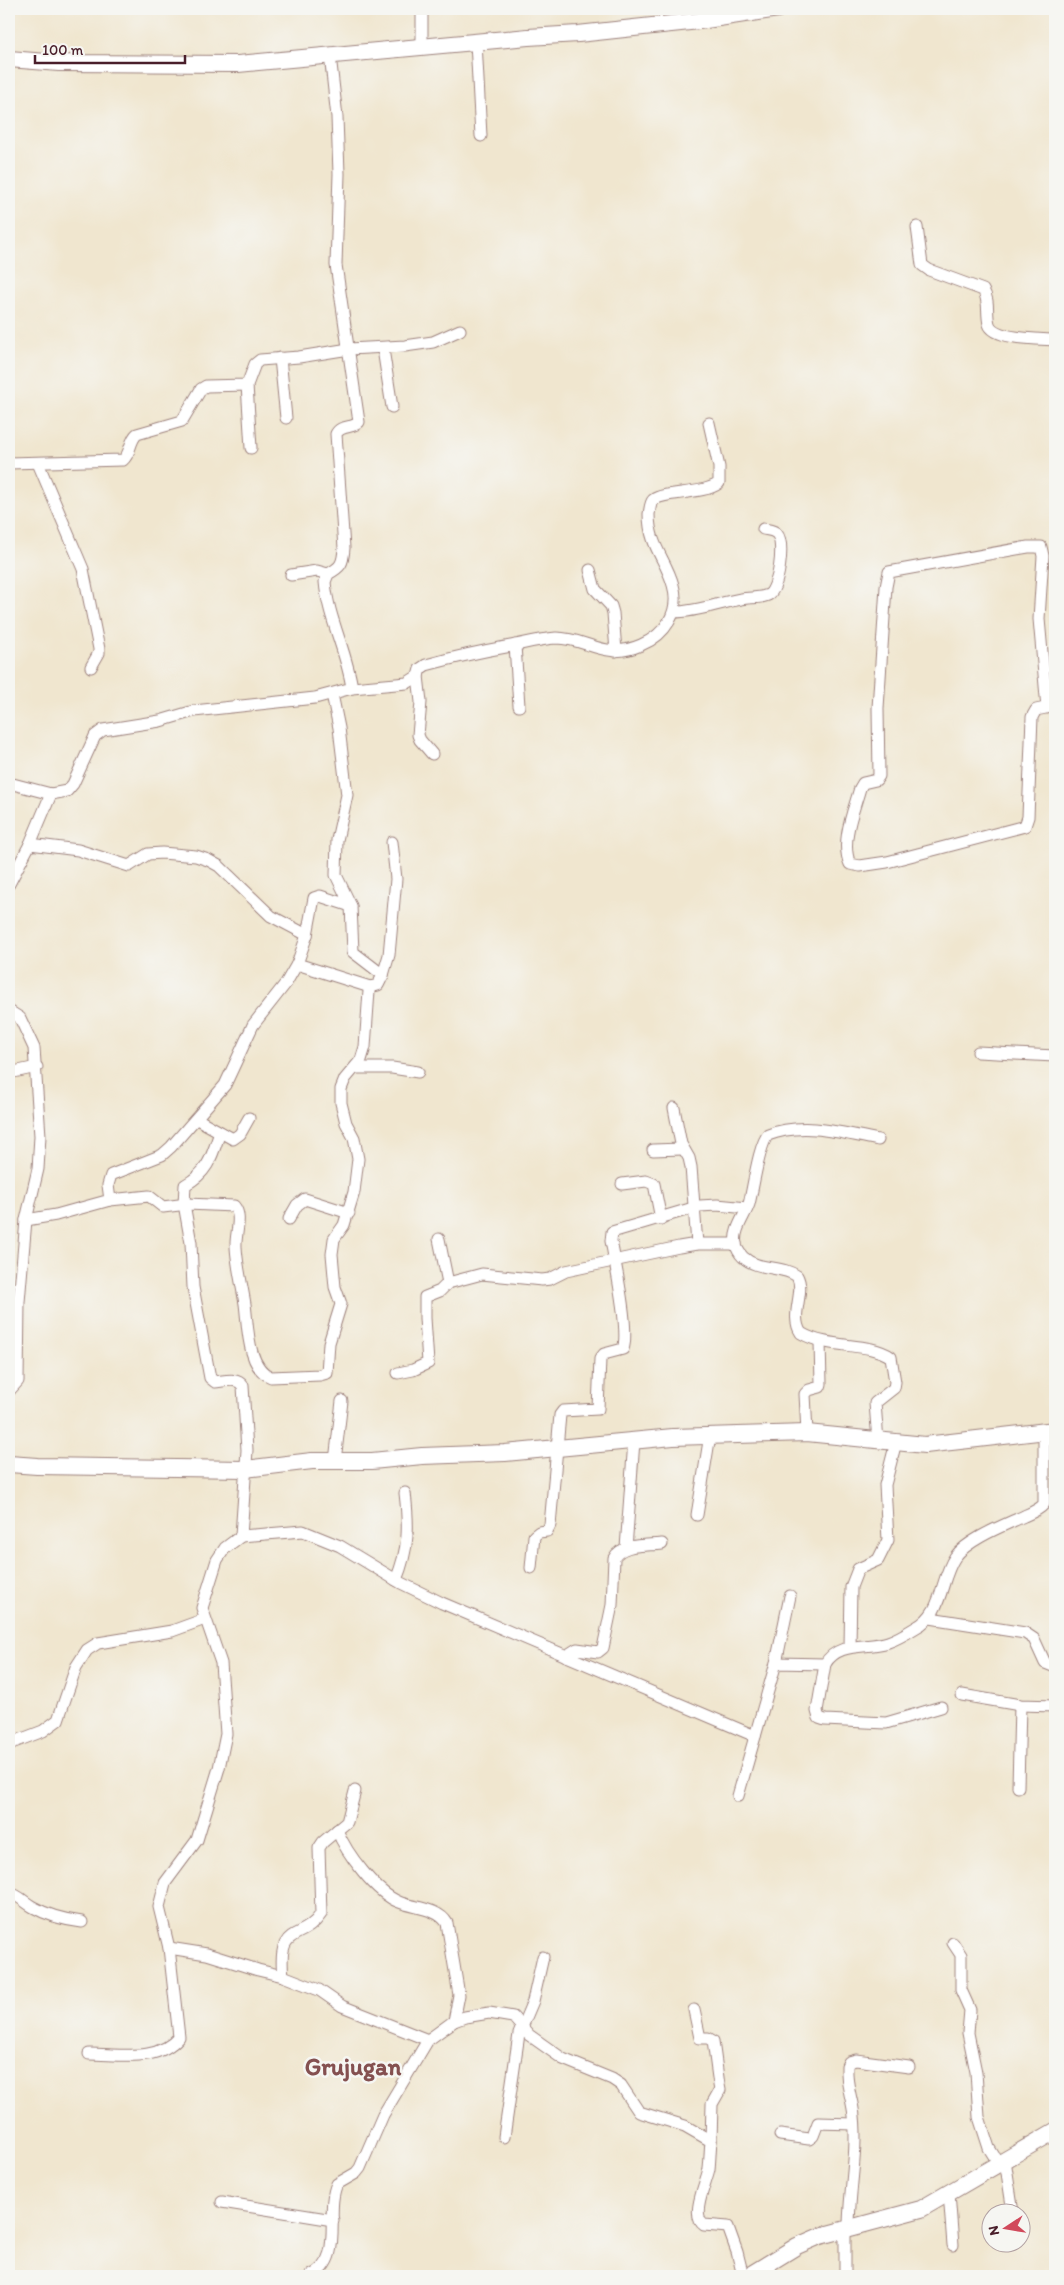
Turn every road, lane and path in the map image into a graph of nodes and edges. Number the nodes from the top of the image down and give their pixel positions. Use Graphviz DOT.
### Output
graph roads {
  1 [pos="422,9"];
  2 [pos="778,9"];
  3 [pos="476,42"];
  4 [pos="422,47"];
  5 [pos="330,55"];
  6 [pos="9,59"];
  7 [pos="480,136"];
  8 [pos="917,227"];
  9 [pos="460,330"];
  10 [pos="1055,340"];
  11 [pos="349,349"];
  12 [pos="383,349"];
  13 [pos="280,358"];
  14 [pos="247,385"];
  15 [pos="392,407"];
  16 [pos="286,418"];
  17 [pos="709,423"];
  18 [pos="251,448"];
  19 [pos="9,463"];
  20 [pos="38,463"];
  21 [pos="763,529"];
  22 [pos="590,570"];
  23 [pos="328,574"];
  24 [pos="291,575"];
  25 [pos="674,612"];
  26 [pos="515,645"];
  27 [pos="616,651"];
  28 [pos="91,667"];
  29 [pos="418,676"];
  30 [pos="352,688"];
  31 [pos="332,694"];
  32 [pos="519,706"];
  33 [pos="1051,707"];
  34 [pos="432,754"];
  35 [pos="9,783"];
  36 [pos="51,794"];
  37 [pos="392,842"];
  38 [pos="30,844"];
  39 [pos="9,884"];
  40 [pos="351,906"];
  41 [pos="307,935"];
  42 [pos="297,964"];
  43 [pos="383,975"];
  44 [pos="370,987"];
  45 [pos="9,1011"];
  46 [pos="978,1052"];
  47 [pos="1055,1056"];
  48 [pos="36,1067"];
  49 [pos="356,1068"];
  50 [pos="418,1072"];
  51 [pos="9,1073"];
  52 [pos="674,1108"];
  53 [pos="249,1118"];
  54 [pos="197,1119"];
  55 [pos="220,1132"];
  56 [pos="878,1140"];
  57 [pos="682,1149"];
  58 [pos="653,1150"];
  59 [pos="622,1184"];
  60 [pos="110,1200"];
  61 [pos="184,1204"];
  62 [pos="694,1208"];
  63 [pos="747,1208"];
  64 [pos="348,1213"];
  65 [pos="290,1219"];
  66 [pos="661,1219"];
  67 [pos="26,1220"];
  68 [pos="439,1240"];
  69 [pos="697,1244"];
  70 [pos="736,1244"];
  71 [pos="615,1261"];
  72 [pos="448,1283"];
  73 [pos="14,1327"];
  74 [pos="820,1342"];
  75 [pos="398,1372"];
  76 [pos="9,1391"];
  77 [pos="342,1401"];
  78 [pos="1050,1431"];
  79 [pos="807,1433"];
  80 [pos="710,1435"];
  81 [pos="634,1441"];
  82 [pos="878,1441"];
  83 [pos="896,1442"];
  84 [pos="558,1447"];
  85 [pos="335,1461"];
  86 [pos="9,1464"];
  87 [pos="245,1469"];
  88 [pos="405,1493"];
  89 [pos="697,1515"];
  90 [pos="241,1536"];
  91 [pos="662,1544"];
  92 [pos="626,1548"];
  93 [pos="531,1568"];
  94 [pos="396,1580"];
  95 [pos="790,1596"];
  96 [pos="930,1618"];
  97 [pos="207,1623"];
  98 [pos="850,1647"];
  99 [pos="566,1656"];
  100 [pos="776,1663"];
  101 [pos="825,1664"];
  102 [pos="1055,1667"];
  103 [pos="962,1695"];
  104 [pos="1020,1705"];
  105 [pos="1055,1706"];
  106 [pos="941,1707"];
  107 [pos="755,1736"];
  108 [pos="9,1744"];
  109 [pos="1018,1787"];
  110 [pos="355,1791"];
  111 [pos="738,1796"];
  112 [pos="336,1830"];
  113 [pos="9,1892"];
  114 [pos="82,1922"];
  115 [pos="953,1943"];
  116 [pos="169,1948"];
  117 [pos="543,1957"];
  118 [pos="283,1976"];
  119 [pos="694,2010"];
  120 [pos="454,2021"];
  121 [pos="521,2025"];
  122 [pos="428,2040"];
  123 [pos="89,2054"];
  124 [pos="909,2067"];
  125 [pos="854,2124"];
  126 [pos="1055,2131"];
  127 [pos="780,2135"];
  128 [pos="504,2137"];
  129 [pos="711,2142"];
  130 [pos="1002,2162"];
  131 [pos="949,2193"];
  132 [pos="222,2202"];
  133 [pos="1011,2202"];
  134 [pos="333,2220"];
  135 [pos="847,2229"];
  136 [pos="954,2245"];
  137 [pos="310,2276"];
  138 [pos="743,2276"];
  139 [pos="748,2276"];
  140 [pos="845,2276"];
  1 -- 4 [label="street"];
  2 -- 3 [label="street"];
  3 -- 4 [label="street"];
  3 -- 7 [label="street"];
  4 -- 5 [label="street"];
  5 -- 6 [label="street"];
  5 -- 11 [label="street"];
  8 -- 10 [label="street"];
  9 -- 12 [label="street"];
  11 -- 12 [label="street"];
  11 -- 13 [label="street"];
  11 -- 23 [label="street"];
  12 -- 15 [label="street"];
  13 -- 14 [label="street"];
  13 -- 16 [label="street"];
  14 -- 18 [label="street"];
  14 -- 20 [label="street"];
  17 -- 25 [label="street"];
  19 -- 20 [label="street"];
  20 -- 28 [label="street"];
  21 -- 25 [label="street"];
  22 -- 27 [label="street"];
  23 -- 24 [label="street"];
  23 -- 30 [label="street"];
  25 -- 27 [label="street"];
  26 -- 27 [label="street"];
  26 -- 29 [label="street"];
  26 -- 32 [label="street"];
  29 -- 30 [label="street"];
  29 -- 34 [label="street"];
  30 -- 31 [label="street"];
  31 -- 36 [label="street"];
  31 -- 40 [label="street"];
  33 -- 33 [label="street"];
  35 -- 36 [label="street"];
  36 -- 38 [label="street"];
  37 -- 43 [label="street"];
  38 -- 39 [label="street"];
  38 -- 41 [label="street"];
  40 -- 41 [label="street"];
  40 -- 43 [label="street"];
  41 -- 42 [label="street"];
  42 -- 44 [label="street"];
  42 -- 54 [label="street"];
  43 -- 44 [label="street"];
  44 -- 49 [label="street"];
  45 -- 48 [label="street"];
  46 -- 47 [label="street"];
  48 -- 51 [label="street"];
  48 -- 67 [label="street"];
  49 -- 50 [label="street"];
  49 -- 64 [label="street"];
  52 -- 57 [label="street"];
  53 -- 55 [label="street"];
  54 -- 55 [label="street"];
  54 -- 60 [label="street"];
  55 -- 61 [label="street"];
  56 -- 63 [label="street"];
  57 -- 58 [label="street"];
  57 -- 62 [label="street"];
  59 -- 66 [label="street"];
  60 -- 61 [label="street"];
  60 -- 67 [label="street"];
  61 -- 64 [label="street"];
  61 -- 87 [label="street"];
  62 -- 63 [label="street"];
  62 -- 66 [label="street"];
  62 -- 69 [label="street"];
  63 -- 70 [label="street"];
  64 -- 65 [label="street"];
  66 -- 71 [label="street"];
  67 -- 73 [label="street"];
  68 -- 72 [label="street"];
  69 -- 70 [label="street"];
  69 -- 71 [label="street"];
  70 -- 74 [label="street"];
  71 -- 72 [label="street"];
  71 -- 84 [label="street"];
  72 -- 75 [label="street"];
  73 -- 76 [label="street"];
  74 -- 79 [label="street"];
  74 -- 82 [label="street"];
  77 -- 85 [label="street"];
  78 -- 83 [label="street"];
  78 -- 96 [label="street"];
  79 -- 80 [label="street"];
  79 -- 82 [label="street"];
  80 -- 81 [label="street"];
  80 -- 89 [label="street"];
  81 -- 84 [label="street"];
  81 -- 92 [label="street"];
  82 -- 83 [label="street"];
  83 -- 98 [label="street"];
  84 -- 85 [label="street"];
  84 -- 93 [label="street"];
  85 -- 87 [label="street"];
  86 -- 87 [label="street"];
  87 -- 90 [label="street"];
  88 -- 94 [label="street"];
  90 -- 94 [label="street"];
  90 -- 97 [label="street"];
  91 -- 92 [label="street"];
  92 -- 99 [label="street"];
  94 -- 99 [label="street"];
  95 -- 100 [label="street"];
  96 -- 98 [label="street"];
  96 -- 102 [label="street"];
  97 -- 108 [label="street"];
  97 -- 116 [label="street"];
  98 -- 101 [label="street"];
  99 -- 107 [label="street"];
  100 -- 101 [label="street"];
  100 -- 107 [label="street"];
  101 -- 106 [label="street"];
  103 -- 104 [label="street"];
  104 -- 105 [label="street"];
  104 -- 109 [label="street"];
  107 -- 111 [label="street"];
  110 -- 112 [label="street"];
  112 -- 118 [label="street"];
  112 -- 120 [label="street"];
  113 -- 114 [label="street"];
  115 -- 130 [label="street"];
  116 -- 118 [label="street"];
  116 -- 123 [label="street"];
  117 -- 121 [label="street"];
  118 -- 122 [label="street"];
  119 -- 129 [label="street"];
  120 -- 121 [label="street"];
  120 -- 122 [label="street"];
  121 -- 128 [label="street"];
  121 -- 129 [label="street"];
  122 -- 134 [label="street"];
  124 -- 125 [label="street"];
  125 -- 127 [label="street"];
  125 -- 135 [label="street"];
  126 -- 130 [label="street"];
  129 -- 138 [label="street"];
  130 -- 131 [label="street"];
  130 -- 133 [label="street"];
  131 -- 135 [label="street"];
  131 -- 136 [label="street"];
  132 -- 134 [label="street"];
  134 -- 137 [label="street"];
  135 -- 139 [label="street"];
  135 -- 140 [label="street"];
}
